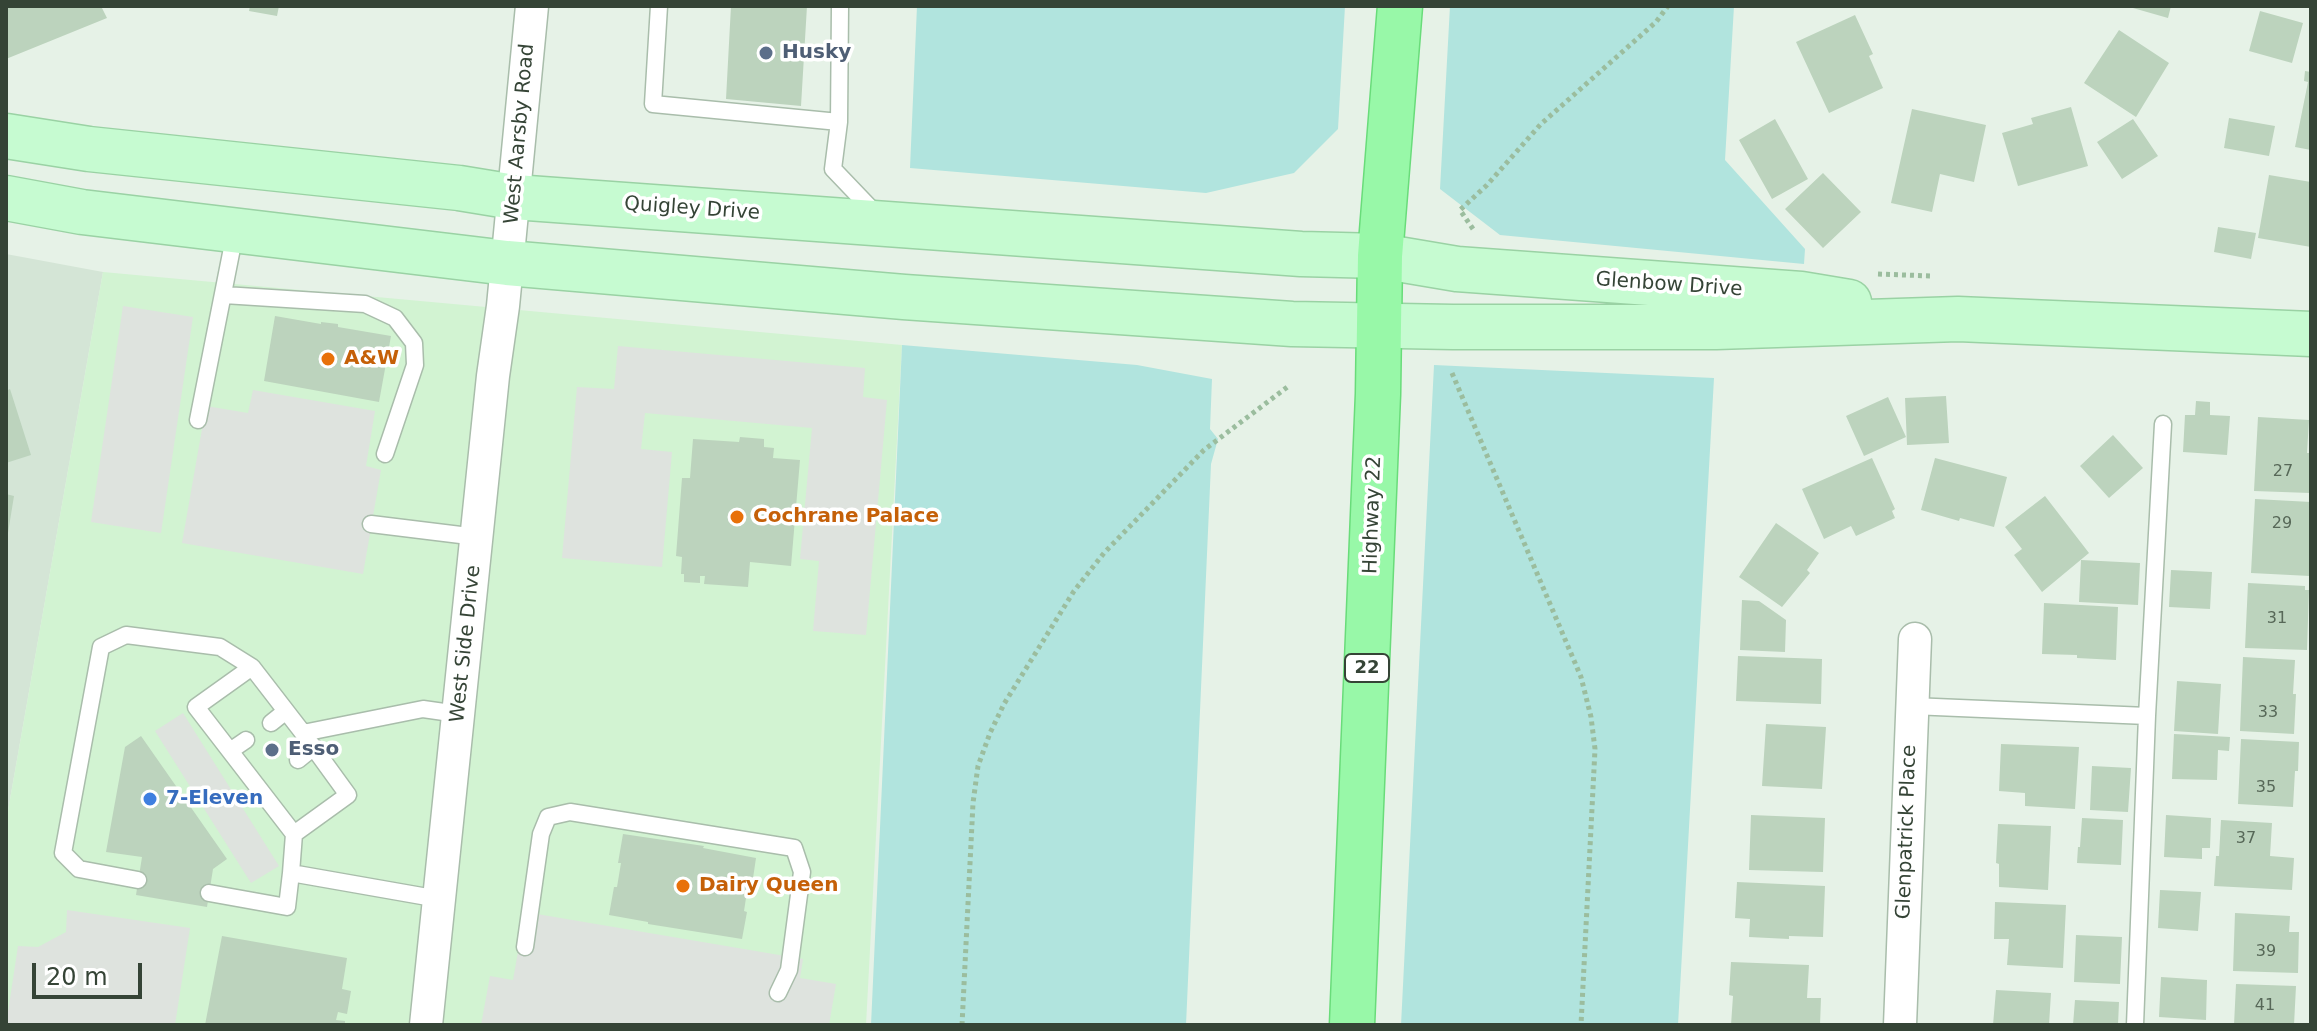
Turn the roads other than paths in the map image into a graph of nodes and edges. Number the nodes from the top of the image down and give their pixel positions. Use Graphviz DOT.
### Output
graph roads {
  1 [pos="532,6"];
  2 [pos="659,6"];
  3 [pos="840,6"];
  4 [pos="1400,6"];
  5 [pos="839,122"];
  6 [pos="6,136"];
  7 [pos="514,197"];
  8 [pos="6,198"];
  9 [pos="886,224"];
  10 [pos="235,230"];
  11 [pos="1380,256"];
  12 [pos="507,263"];
  13 [pos="224,295"];
  14 [pos="1958,319"];
  15 [pos="1378,324"];
  16 [pos="2311,334"];
  17 [pos="198,420"];
  18 [pos="2163,424"];
  19 [pos="385,454"];
  20 [pos="371,524"];
  21 [pos="477,537"];
  22 [pos="1915,639"];
  23 [pos="252,667"];
  24 [pos="1912,706"];
  25 [pos="286,711"];
  26 [pos="458,714"];
  27 [pos="2147,716"];
  28 [pos="271,723"];
  29 [pos="303,733"];
  30 [pos="246,740"];
  31 [pos="314,747"];
  32 [pos="230,751"];
  33 [pos="298,760"];
  34 [pos="273,777"];
  35 [pos="258,787"];
  36 [pos="294,834"];
  37 [pos="291,873"];
  38 [pos="138,880"];
  39 [pos="209,893"];
  40 [pos="439,899"];
  41 [pos="525,947"];
  42 [pos="778,993"];
  43 [pos="426,1025"];
  44 [pos="1352,1025"];
  45 [pos="1900,1025"];
  46 [pos="2135,1025"];
  1 -- 7 [label="street, West Aarsby Road"];
  2 -- 5 [label="lane"];
  3 -- 5 [label="lane"];
  4 -- 11 [label="main road, Highway 22 / 22"];
  5 -- 9 [label="lane"];
  6 -- 7 [label="street, Quigley Drive"];
  7 -- 9 [label="street, Quigley Drive"];
  7 -- 12 [label="street, West Aarsby Road"];
  8 -- 10 [label="street"];
  9 -- 11 [label="street, Quigley Drive"];
  10 -- 12 [label="street"];
  10 -- 13 [label="lane"];
  11 -- 14 [label="street, Glenbow Drive"];
  11 -- 15 [label="main road, Highway 22 / 22"];
  12 -- 15 [label="street"];
  12 -- 21 [label="street, West Side Drive"];
  13 -- 17 [label="lane"];
  13 -- 19 [label="lane"];
  14 -- 15 [label="street, Glenbow Drive"];
  14 -- 16 [label="street, Glenbow Drive"];
  15 -- 44 [label="main road, Highway 22 / 22"];
  18 -- 27 [label="lane"];
  20 -- 21 [label="lane"];
  21 -- 26 [label="street, West Side Drive"];
  22 -- 24 [label="street, Glenpatrick Place"];
  23 -- 25 [label="lane"];
  23 -- 32 [label="lane"];
  23 -- 38 [label="lane"];
  24 -- 27 [label="lane"];
  24 -- 45 [label="street, Glenpatrick Place"];
  25 -- 28 [label="lane"];
  25 -- 29 [label="lane"];
  26 -- 29 [label="lane"];
  26 -- 40 [label="street, West Side Drive"];
  27 -- 46 [label="lane"];
  29 -- 31 [label="lane"];
  30 -- 32 [label="lane"];
  31 -- 33 [label="lane"];
  31 -- 36 [label="lane"];
  32 -- 35 [label="lane"];
  34 -- 35 [label="lane"];
  35 -- 36 [label="lane"];
  36 -- 37 [label="lane"];
  37 -- 39 [label="lane"];
  37 -- 40 [label="lane"];
  40 -- 43 [label="street, West Side Drive"];
  41 -- 42 [label="lane"];
}
